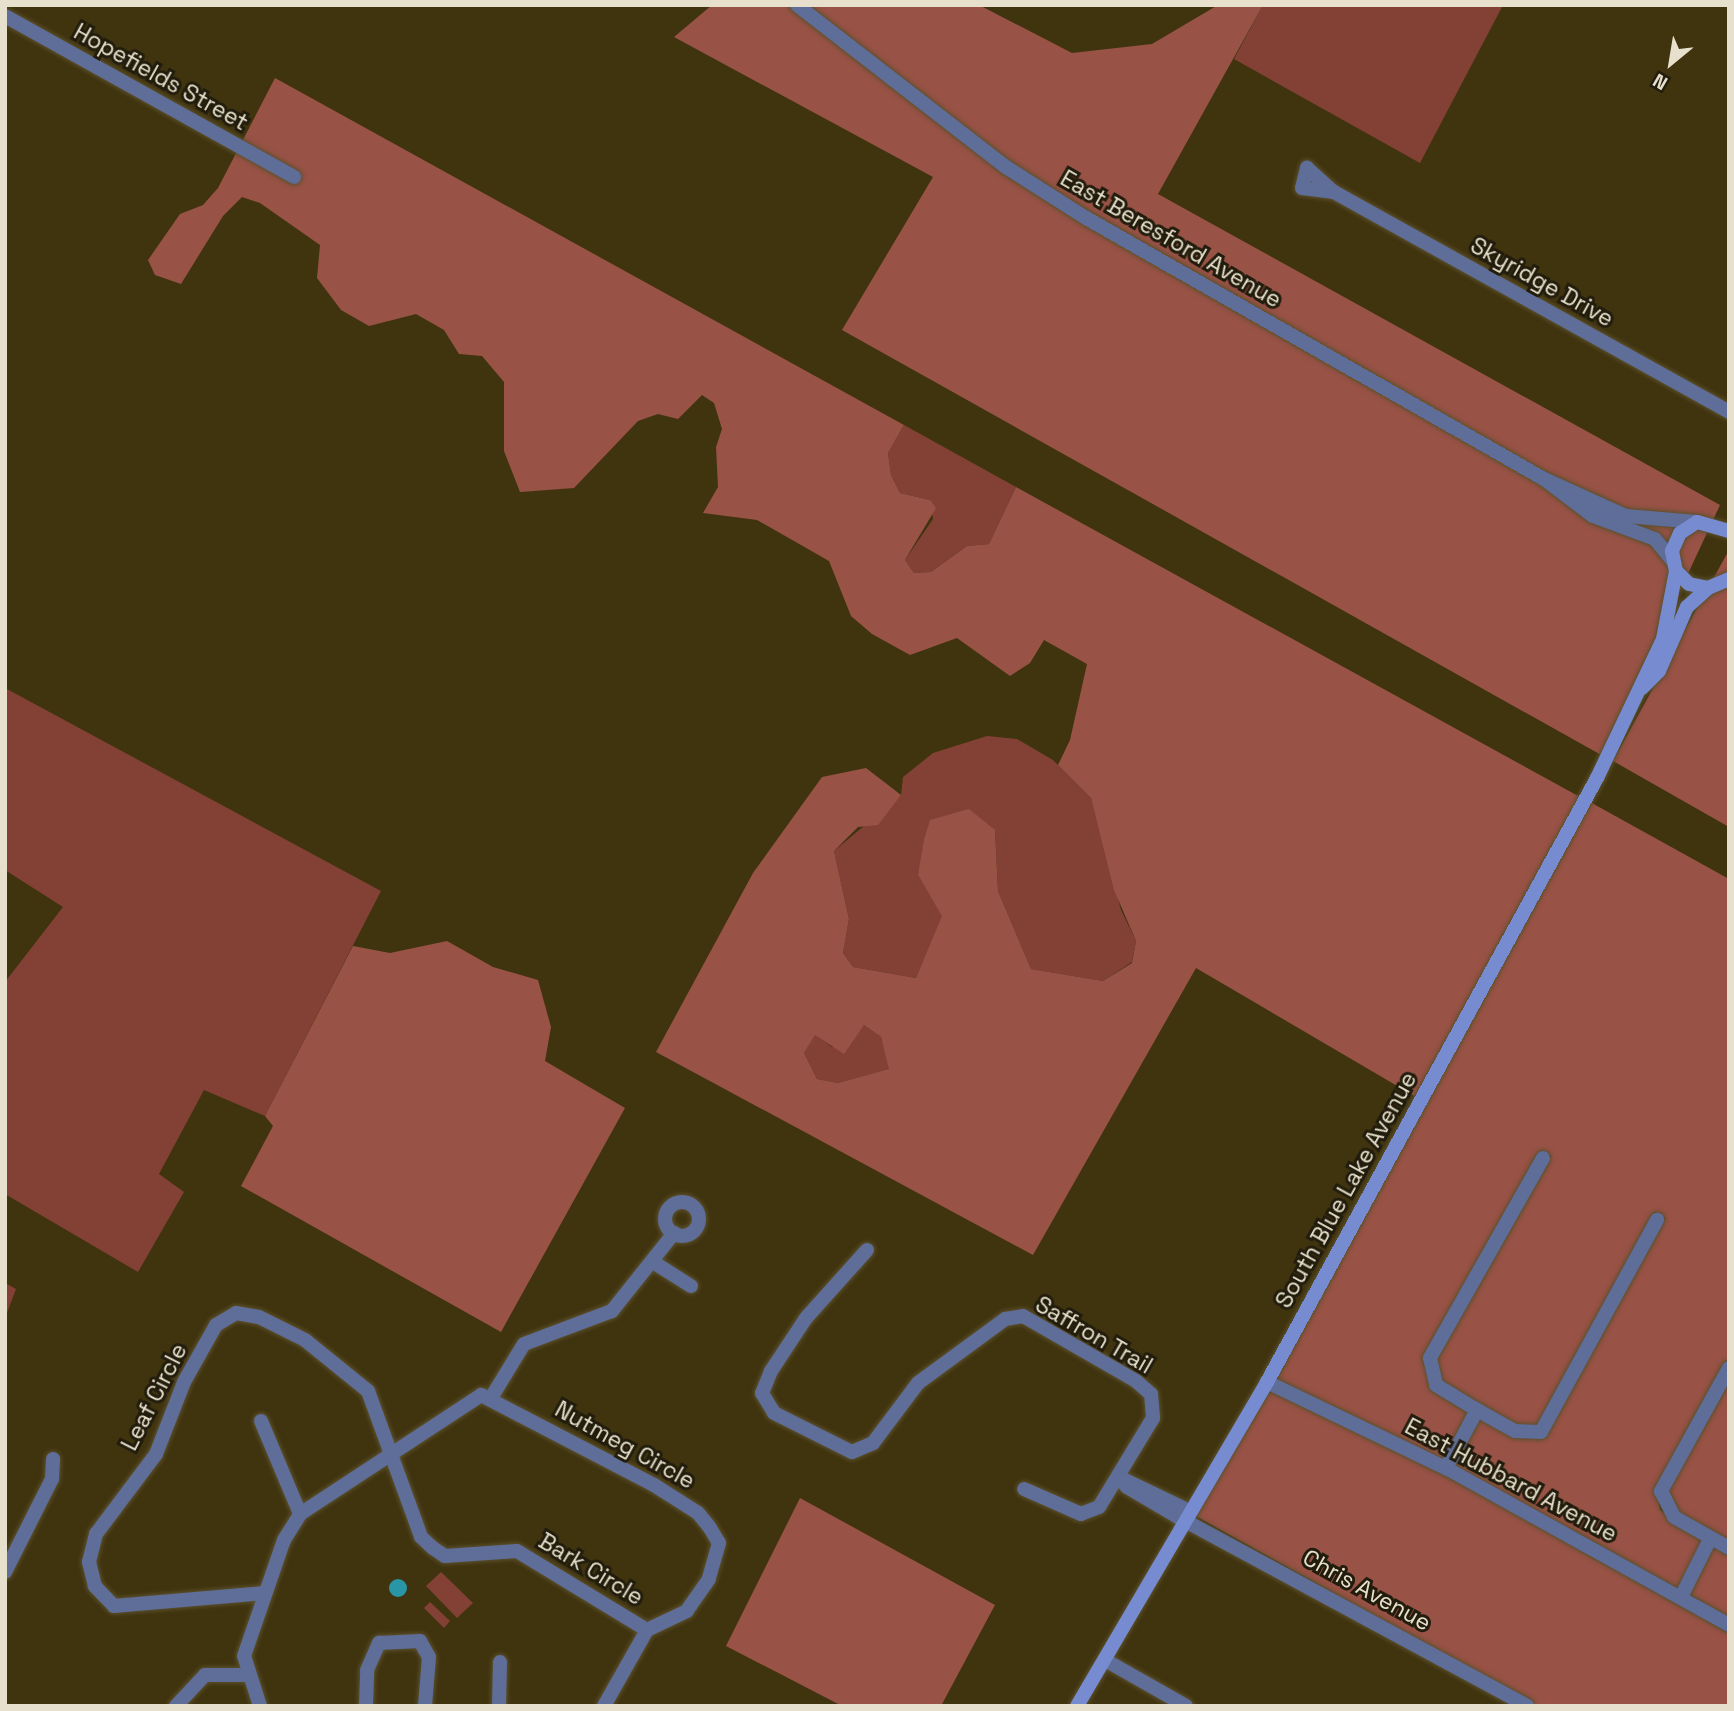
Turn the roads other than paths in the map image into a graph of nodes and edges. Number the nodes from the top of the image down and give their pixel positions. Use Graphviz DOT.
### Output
graph roads {
  1 [pos="797,5"];
  2 [pos="5,16"];
  3 [pos="294,177"];
  4 [pos="1334,192"];
  5 [pos="1729,412"];
  6 [pos="1544,479"];
  7 [pos="1729,515"];
  8 [pos="1701,522"];
  9 [pos="1729,531"];
  10 [pos="1674,566"];
  11 [pos="1721,584"];
  12 [pos="1642,688"];
  13 [pos="1543,1158"];
  14 [pos="1657,1220"];
  15 [pos="674,1233"];
  16 [pos="867,1250"];
  17 [pos="653,1262"];
  18 [pos="691,1286"];
  19 [pos="1729,1368"];
  20 [pos="1267,1382"];
  21 [pos="491,1398"];
  22 [pos="1476,1410"];
  23 [pos="261,1421"];
  24 [pos="396,1454"];
  25 [pos="53,1459"];
  26 [pos="1446,1468"];
  27 [pos="1121,1477"];
  28 [pos="1024,1489"];
  29 [pos="300,1514"];
  30 [pos="1186,1517"];
  31 [pos="1710,1539"];
  32 [pos="1729,1548"];
  33 [pos="5,1573"];
  34 [pos="265,1593"];
  35 [pos="1681,1597"];
  36 [pos="1729,1625"];
  37 [pos="647,1630"];
  38 [pos="1105,1660"];
  39 [pos="500,1662"];
  40 [pos="248,1675"];
  41 [pos="176,1706"];
  42 [pos="260,1706"];
  43 [pos="366,1706"];
  44 [pos="425,1706"];
  45 [pos="499,1706"];
  46 [pos="604,1706"];
  47 [pos="1077,1706"];
  48 [pos="1186,1706"];
  49 [pos="1527,1706"];
  1 -- 6 [label="street, East Beresford Avenue"];
  2 -- 3 [label="street, Hopefields Street"];
  4 -- 5 [label="street, Skyridge Drive"];
  6 -- 8 [label="street, East Beresford Avenue"];
  6 -- 10 [label="street, East Beresford Avenue"];
  7 -- 8 [label="main road"];
  8 -- 9 [label="main road"];
  8 -- 10 [label="main road, South Blue Lake Avenue"];
  10 -- 11 [label="main road"];
  10 -- 12 [label="main road, South Blue Lake Avenue"];
  11 -- 12 [label="main road, South Blue Lake Avenue"];
  12 -- 20 [label="main road, South Blue Lake Avenue"];
  13 -- 22 [label="street"];
  14 -- 22 [label="street"];
  15 -- 17 [label="street"];
  16 -- 27 [label="street, Saffron Trail"];
  17 -- 18 [label="street"];
  17 -- 21 [label="street"];
  19 -- 31 [label="street"];
  20 -- 26 [label="street, East Hubbard Avenue"];
  20 -- 30 [label="main road, South Blue Lake Avenue"];
  21 -- 24 [label="street"];
  21 -- 37 [label="street, Nutmeg Circle"];
  22 -- 26 [label="street"];
  23 -- 29 [label="street"];
  24 -- 29 [label="street"];
  24 -- 34 [label="street, Leaf Circle"];
  24 -- 37 [label="street, Bark Circle"];
  25 -- 33 [label="street"];
  26 -- 35 [label="street, East Hubbard Avenue"];
  27 -- 28 [label="street, Saffron Trail"];
  27 -- 30 [label="street, Chris Avenue"];
  29 -- 34 [label="street"];
  30 -- 38 [label="main road, South Blue Lake Avenue"];
  30 -- 49 [label="street, Chris Avenue"];
  31 -- 32 [label="street"];
  31 -- 35 [label="street"];
  34 -- 40 [label="street"];
  35 -- 36 [label="street, East Hubbard Avenue"];
  37 -- 46 [label="street, Bark Circle"];
  38 -- 47 [label="main road, South Blue Lake Avenue"];
  38 -- 48 [label="street"];
  39 -- 45 [label="street"];
  40 -- 41 [label="street"];
  40 -- 42 [label="street"];
  43 -- 44 [label="street"];
}
